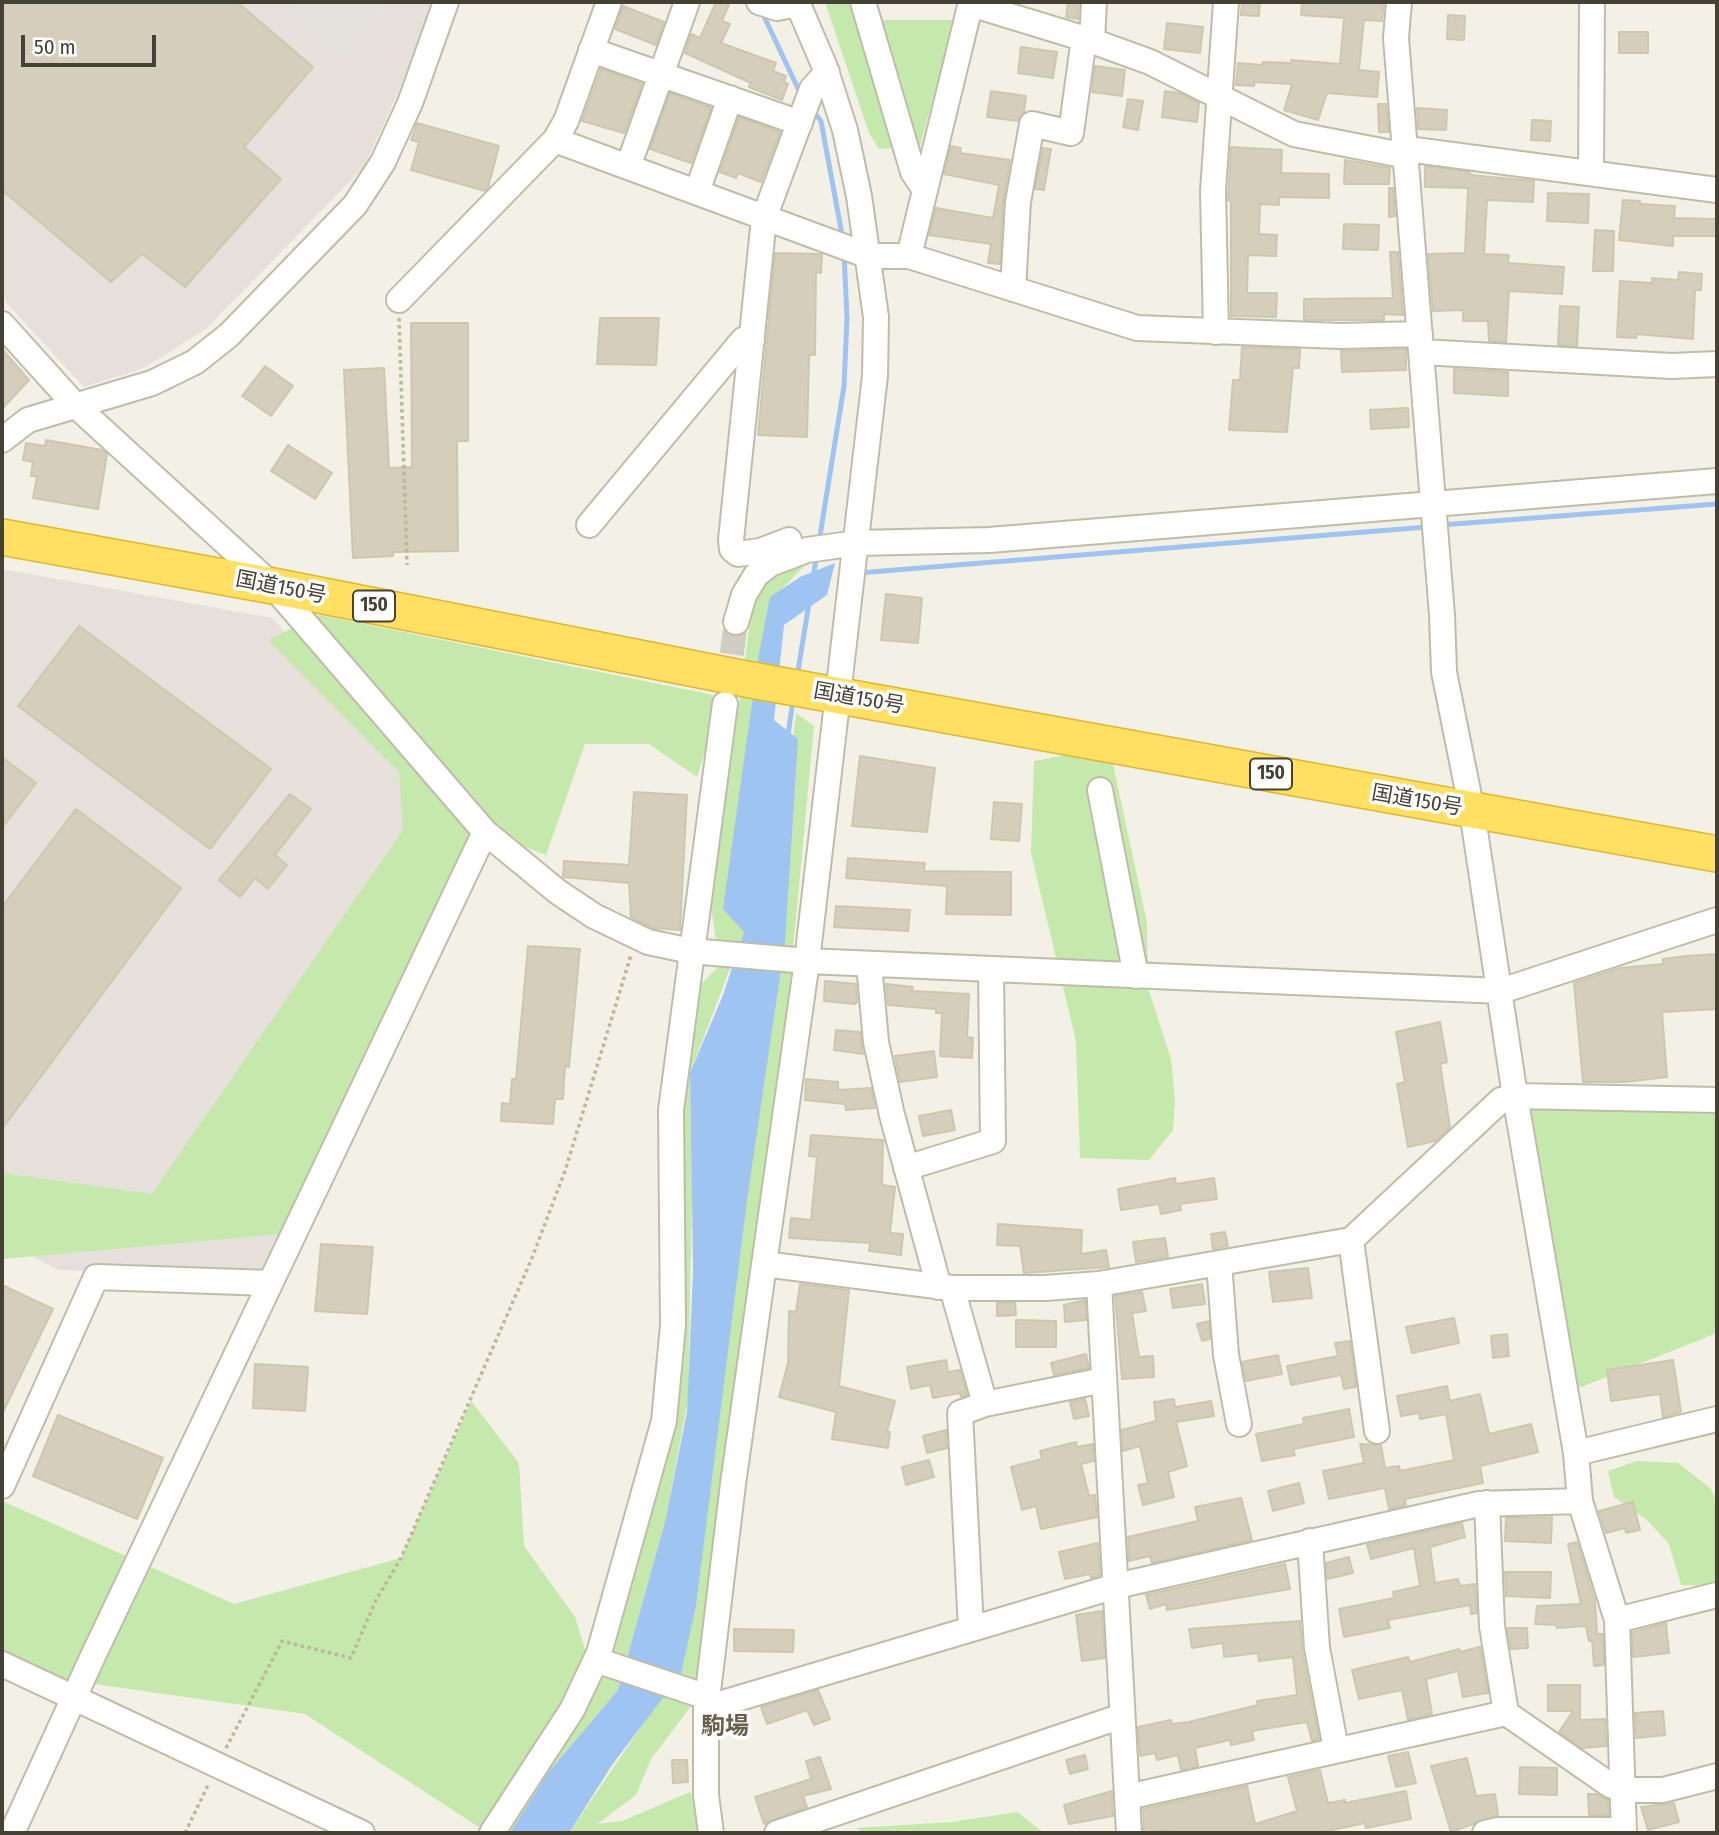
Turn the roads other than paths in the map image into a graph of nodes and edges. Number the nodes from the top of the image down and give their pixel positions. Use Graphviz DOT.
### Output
graph roads {
  1 [pos="446,2"];
  2 [pos="609,2"];
  3 [pos="687,2"];
  4 [pos="761,2"];
  5 [pos="863,2"];
  6 [pos="1094,2"];
  7 [pos="1226,2"];
  8 [pos="1399,2"];
  9 [pos="1592,2"];
  10 [pos="797,3"];
  11 [pos="971,3"];
  12 [pos="1088,40"];
  13 [pos="591,50"];
  14 [pos="827,72"];
  15 [pos="661,74"];
  16 [pos="730,98"];
  17 [pos="1221,98"];
  18 [pos="800,123"];
  19 [pos="555,140"];
  20 [pos="1407,152"];
  21 [pos="628,167"];
  22 [pos="1591,173"];
  23 [pos="925,190"];
  24 [pos="1717,190"];
  25 [pos="697,192"];
  26 [pos="764,218"];
  27 [pos="869,256"];
  28 [pos="909,256"];
  29 [pos="1013,289"];
  30 [pos="399,300"];
  31 [pos="2,324"];
  32 [pos="1216,332"];
  33 [pos="752,340"];
  34 [pos="1421,343"];
  35 [pos="1717,365"];
  36 [pos="75,405"];
  37 [pos="2,440"];
  38 [pos="1717,481"];
  39 [pos="1433,505"];
  40 [pos="589,525"];
  41 [pos="2,537"];
  42 [pos="856,548"];
  43 [pos="273,586"];
  44 [pos="736,622"];
  45 [pos="735,692"];
  46 [pos="831,693"];
  47 [pos="1100,790"];
  48 [pos="1472,811"];
  49 [pos="485,832"];
  50 [pos="1717,854"];
  51 [pos="1717,920"];
  52 [pos="691,951"];
  53 [pos="800,960"];
  54 [pos="869,964"];
  55 [pos="991,969"];
  56 [pos="1136,976"];
  57 [pos="1501,991"];
  58 [pos="1514,1096"];
  59 [pos="1717,1100"];
  60 [pos="906,1168"];
  61 [pos="1352,1240"];
  62 [pos="1219,1263"];
  63 [pos="764,1264"];
  64 [pos="270,1283"];
  65 [pos="1099,1284"];
  66 [pos="945,1287"];
  67 [pos="1104,1380"];
  68 [pos="985,1404"];
  69 [pos="1717,1419"];
  70 [pos="1239,1424"];
  71 [pos="1377,1431"];
  72 [pos="1576,1453"];
  73 [pos="2,1486"];
  74 [pos="1580,1501"];
  75 [pos="1486,1503"];
  76 [pos="1310,1541"];
  77 [pos="1116,1586"];
  78 [pos="1717,1595"];
  79 [pos="1617,1620"];
  80 [pos="971,1629"];
  81 [pos="2,1664"];
  82 [pos="606,1664"];
  83 [pos="74,1696"];
  84 [pos="700,1698"];
  85 [pos="1506,1713"];
  86 [pos="1122,1716"];
  87 [pos="1336,1749"];
  88 [pos="1717,1776"];
  89 [pos="1625,1790"];
  90 [pos="1127,1797"];
  91 [pos="1625,1832"];
  92 [pos="12,1833"];
  93 [pos="362,1833"];
  94 [pos="492,1833"];
  95 [pos="712,1833"];
  96 [pos="778,1833"];
  97 [pos="1129,1833"];
  98 [pos="1485,1833"];
  1 -- 36 [label="street"];
  2 -- 13 [label="street"];
  3 -- 15 [label="street"];
  4 -- 10 [label="street"];
  5 -- 23 [label="street"];
  6 -- 12 [label="street"];
  7 -- 17 [label="street"];
  8 -- 20 [label="street"];
  9 -- 22 [label="street"];
  10 -- 14 [label="street"];
  11 -- 12 [label="street"];
  11 -- 23 [label="street"];
  12 -- 17 [label="street"];
  12 -- 29 [label="street"];
  13 -- 15 [label="street"];
  13 -- 19 [label="street"];
  14 -- 18 [label="street"];
  14 -- 27 [label="street"];
  15 -- 16 [label="street"];
  15 -- 21 [label="street"];
  16 -- 18 [label="street"];
  16 -- 25 [label="street"];
  17 -- 20 [label="street"];
  17 -- 32 [label="street"];
  18 -- 26 [label="street"];
  19 -- 21 [label="street"];
  19 -- 30 [label="street"];
  20 -- 22 [label="street"];
  20 -- 34 [label="street"];
  21 -- 25 [label="street"];
  22 -- 24 [label="street"];
  23 -- 28 [label="street"];
  25 -- 26 [label="street"];
  26 -- 27 [label="street"];
  26 -- 33 [label="street"];
  27 -- 28 [label="street"];
  27 -- 42 [label="street"];
  28 -- 29 [label="street"];
  29 -- 32 [label="street"];
  31 -- 36 [label="street"];
  32 -- 34 [label="street"];
  33 -- 40 [label="street"];
  33 -- 42 [label="street"];
  34 -- 35 [label="street"];
  34 -- 39 [label="street"];
  36 -- 37 [label="street"];
  36 -- 43 [label="street"];
  38 -- 39 [label="street"];
  39 -- 42 [label="street"];
  39 -- 48 [label="street"];
  41 -- 43 [label="highway, 国道150号 / 150"];
  42 -- 44 [label="street"];
  42 -- 46 [label="street"];
  43 -- 45 [label="highway, 国道150号 / 150"];
  43 -- 49 [label="street"];
  45 -- 46 [label="highway, 国道150号 / 150"];
  45 -- 52 [label="street"];
  46 -- 48 [label="highway, 国道150号 / 150"];
  46 -- 53 [label="street"];
  47 -- 56 [label="street"];
  48 -- 50 [label="highway, 国道150号 / 150"];
  48 -- 57 [label="street"];
  49 -- 52 [label="street"];
  49 -- 64 [label="street"];
  51 -- 57 [label="street"];
  52 -- 53 [label="street"];
  52 -- 82 [label="street"];
  53 -- 54 [label="street"];
  53 -- 63 [label="street"];
  54 -- 55 [label="street"];
  54 -- 60 [label="street"];
  55 -- 56 [label="street"];
  55 -- 60 [label="street"];
  56 -- 57 [label="street"];
  57 -- 58 [label="street"];
  58 -- 59 [label="street"];
  58 -- 61 [label="street"];
  58 -- 72 [label="street"];
  60 -- 66 [label="street"];
  61 -- 62 [label="street"];
  61 -- 71 [label="street"];
  62 -- 65 [label="street"];
  62 -- 70 [label="street"];
  63 -- 66 [label="street"];
  63 -- 84 [label="street"];
  64 -- 73 [label="street"];
  64 -- 83 [label="street"];
  65 -- 66 [label="street"];
  65 -- 67 [label="street"];
  66 -- 68 [label="street"];
  67 -- 68 [label="street"];
  67 -- 77 [label="street"];
  68 -- 80 [label="street"];
  69 -- 72 [label="street"];
  72 -- 74 [label="street"];
  74 -- 75 [label="street"];
  74 -- 79 [label="street"];
  75 -- 76 [label="street"];
  75 -- 85 [label="street"];
  76 -- 77 [label="street"];
  76 -- 87 [label="street"];
  77 -- 80 [label="street"];
  77 -- 86 [label="street"];
  78 -- 79 [label="street"];
  79 -- 89 [label="street"];
  80 -- 84 [label="street"];
  81 -- 83 [label="street"];
  82 -- 84 [label="street"];
  82 -- 94 [label="street"];
  83 -- 92 [label="street"];
  83 -- 93 [label="street"];
  84 -- 95 [label="street"];
  85 -- 87 [label="street"];
  85 -- 89 [label="street"];
  86 -- 90 [label="street"];
  86 -- 96 [label="street"];
  87 -- 90 [label="street"];
  88 -- 89 [label="street"];
  89 -- 91 [label="street"];
  90 -- 97 [label="street"];
  91 -- 98 [label="street"];
}
